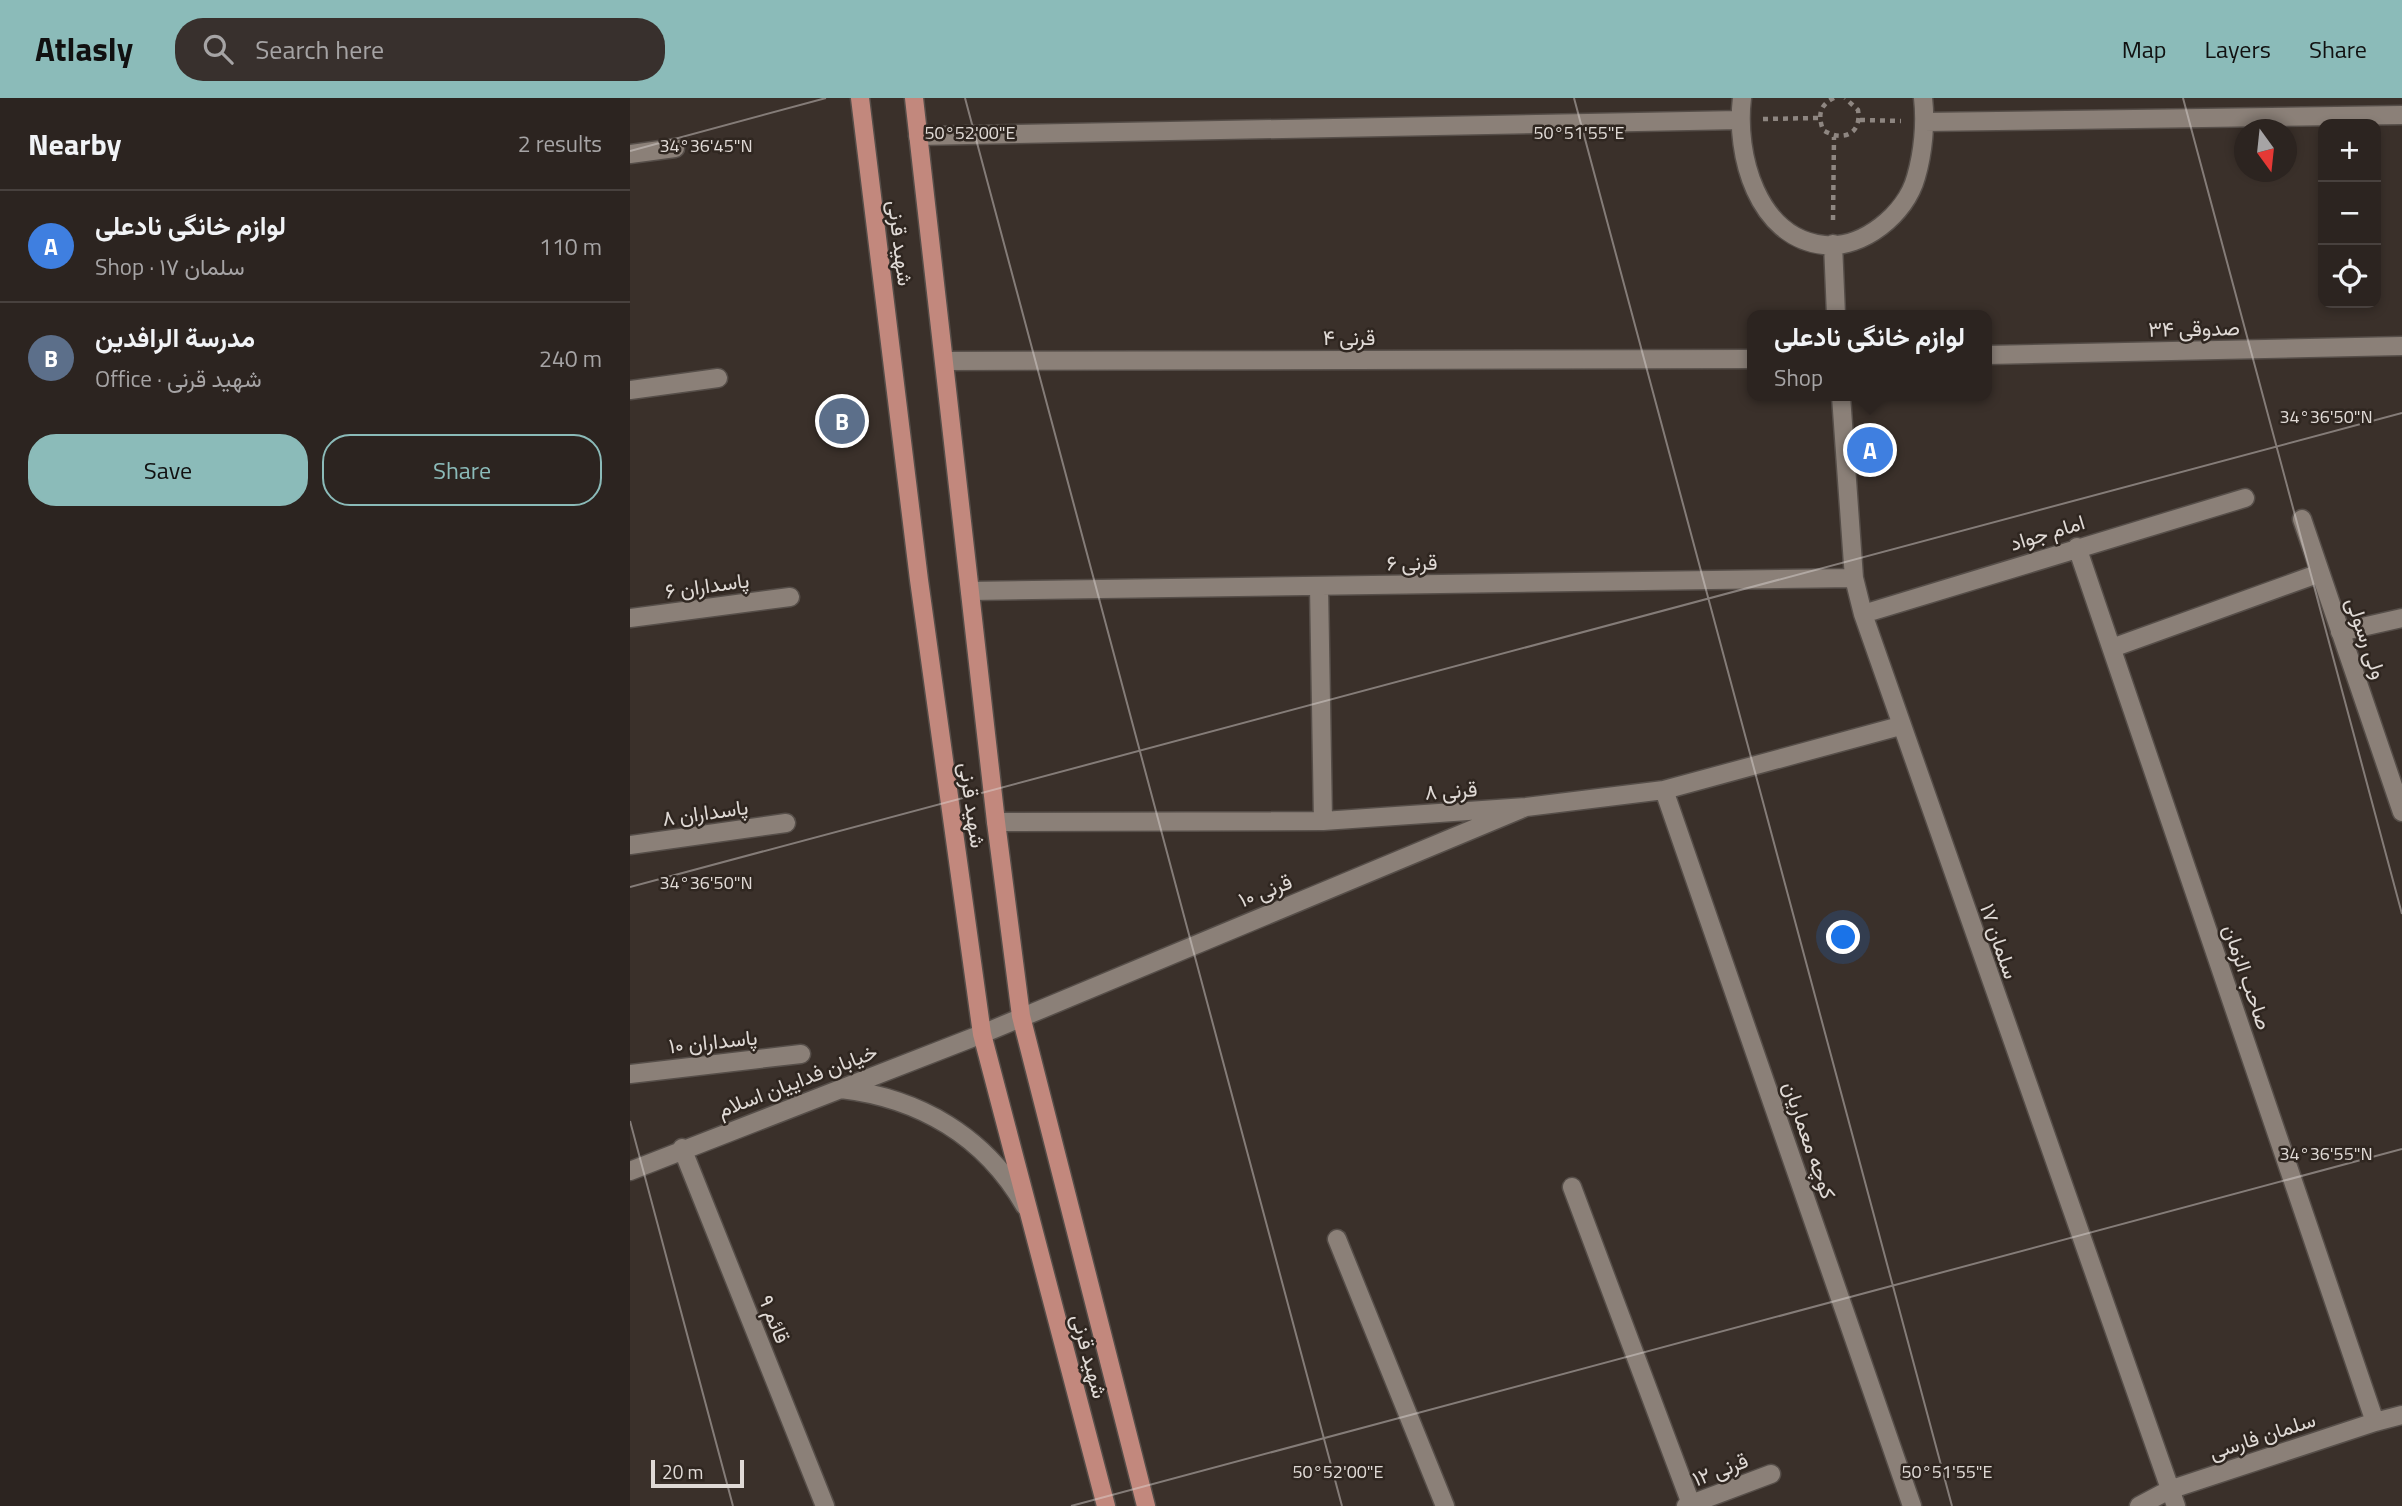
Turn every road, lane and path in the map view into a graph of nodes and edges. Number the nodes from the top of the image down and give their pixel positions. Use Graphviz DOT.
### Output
graph roads {
  1 [pos="860,98"];
  2 [pos="914,98"];
  3 [pos="1742,98"];
  4 [pos="1834,98"];
  5 [pos="1846,98"];
  6 [pos="1923,98"];
  7 [pos="2402,115"];
  8 [pos="1818,118"];
  9 [pos="1739,120"];
  10 [pos="1860,120"];
  11 [pos="1924,122"];
  12 [pos="918,136"];
  13 [pos="1834,137"];
  14 [pos="675,148"];
  15 [pos="630,155"];
  16 [pos="1833,244"];
  17 [pos="1836,310"];
  18 [pos="2402,346"];
  19 [pos="1992,355"];
  20 [pos="1747,359"];
  21 [pos="945,361"];
  22 [pos="718,379"];
  23 [pos="630,390"];
  24 [pos="1841,401"];
  25 [pos="2245,498"];
  26 [pos="2302,519"];
  27 [pos="2077,547"];
  28 [pos="2320,573"];
  29 [pos="1854,578"];
  30 [pos="1319,586"];
  31 [pos="970,591"];
  32 [pos="790,597"];
  33 [pos="1863,614"];
  34 [pos="630,618"];
  35 [pos="2402,618"];
  36 [pos="2340,632"];
  37 [pos="2112,648"];
  38 [pos="1900,726"];
  39 [pos="1664,790"];
  40 [pos="1526,807"];
  41 [pos="2402,811"];
  42 [pos="1323,821"];
  43 [pos="996,822"];
  44 [pos="786,823"];
  45 [pos="630,845"];
  46 [pos="1021,1016"];
  47 [pos="982,1034"];
  48 [pos="801,1054"];
  49 [pos="630,1074"];
  50 [pos="838,1089"];
  51 [pos="682,1148"];
  52 [pos="630,1171"];
  53 [pos="1573,1187"];
  54 [pos="1029,1212"];
  55 [pos="1337,1239"];
  56 [pos="2402,1416"];
  57 [pos="2375,1422"];
  58 [pos="1771,1474"];
  59 [pos="2173,1498"];
  60 [pos="1688,1505"];
  61 [pos="825,1506"];
  62 [pos="1106,1506"];
  63 [pos="1146,1506"];
  64 [pos="1445,1506"];
  65 [pos="1912,1506"];
  66 [pos="2139,1506"];
  1 -- 47 [label="main road, شهید قرنی"];
  2 -- 12 [label="main road, شهید قرنی"];
  3 -- 9 [label="street"];
  4 -- 8 [label="path"];
  5 -- 10 [label="path"];
  6 -- 11 [label="street"];
  7 -- 11 [label="street"];
  8 -- 9 [label="path"];
  8 -- 13 [label="path"];
  9 -- 12 [label="street"];
  9 -- 16 [label="street"];
  10 -- 11 [label="path"];
  10 -- 13 [label="path"];
  11 -- 16 [label="street"];
  12 -- 21 [label="main road, شهید قرنی"];
  13 -- 16 [label="path"];
  14 -- 15 [label="street"];
  16 -- 17 [label="street"];
  18 -- 19 [label="street, صدوقی ۳۴"];
  20 -- 21 [label="street, قرنی ۴"];
  21 -- 31 [label="main road, شهید قرنی"];
  22 -- 23 [label="street"];
  24 -- 29 [label="street, سلمان ۱۷"];
  25 -- 27 [label="street, امام جواد"];
  26 -- 28 [label="street, ولی رسولی"];
  27 -- 33 [label="street, امام جواد"];
  27 -- 37 [label="street, صاحب الزمان"];
  28 -- 36 [label="street, ولی رسولی"];
  28 -- 37 [label="street"];
  29 -- 30 [label="street, قرنی ۶"];
  29 -- 33 [label="street, سلمان ۱۷"];
  30 -- 31 [label="street, قرنی ۶"];
  30 -- 42 [label="street"];
  31 -- 43 [label="main road, شهید قرنی"];
  32 -- 34 [label="street, پاسداران ۶"];
  33 -- 38 [label="street, سلمان ۱۷"];
  35 -- 36 [label="street"];
  36 -- 41 [label="street, ولی رسولی"];
  37 -- 57 [label="street, صاحب الزمان"];
  38 -- 39 [label="street, قرنی ۸"];
  38 -- 59 [label="street, سلمان ۱۷"];
  39 -- 40 [label="street, قرنی ۸"];
  39 -- 65 [label="street, کوچه معماریان"];
  40 -- 42 [label="street, قرنی ۸"];
  40 -- 46 [label="street, قرنی ۱۰"];
  42 -- 43 [label="street, قرنی ۸"];
  43 -- 46 [label="main road, شهید قرنی"];
  44 -- 45 [label="street, پاسداران ۸"];
  46 -- 47 [label="street, قرنی ۱۰"];
  46 -- 63 [label="main road, شهید قرنی"];
  47 -- 50 [label="street, خیابان فداییان اسلام"];
  47 -- 54 [label="main road, شهید قرنی"];
  48 -- 49 [label="street, پاسداران ۱۰"];
  50 -- 51 [label="street, خیابان فداییان اسلام"];
  50 -- 54 [label="street"];
  51 -- 52 [label="street, خیابان فداییان اسلام"];
  51 -- 61 [label="street, قائم ۹"];
  53 -- 60 [label="street"];
  54 -- 62 [label="main road, شهید قرنی"];
  55 -- 64 [label="street"];
  56 -- 57 [label="street, سلمان فارسی"];
  57 -- 59 [label="street, سلمان فارسی"];
  58 -- 60 [label="street, قرنی ۱۲"];
  59 -- 66 [label="street, سلمان فارسی"];
}
